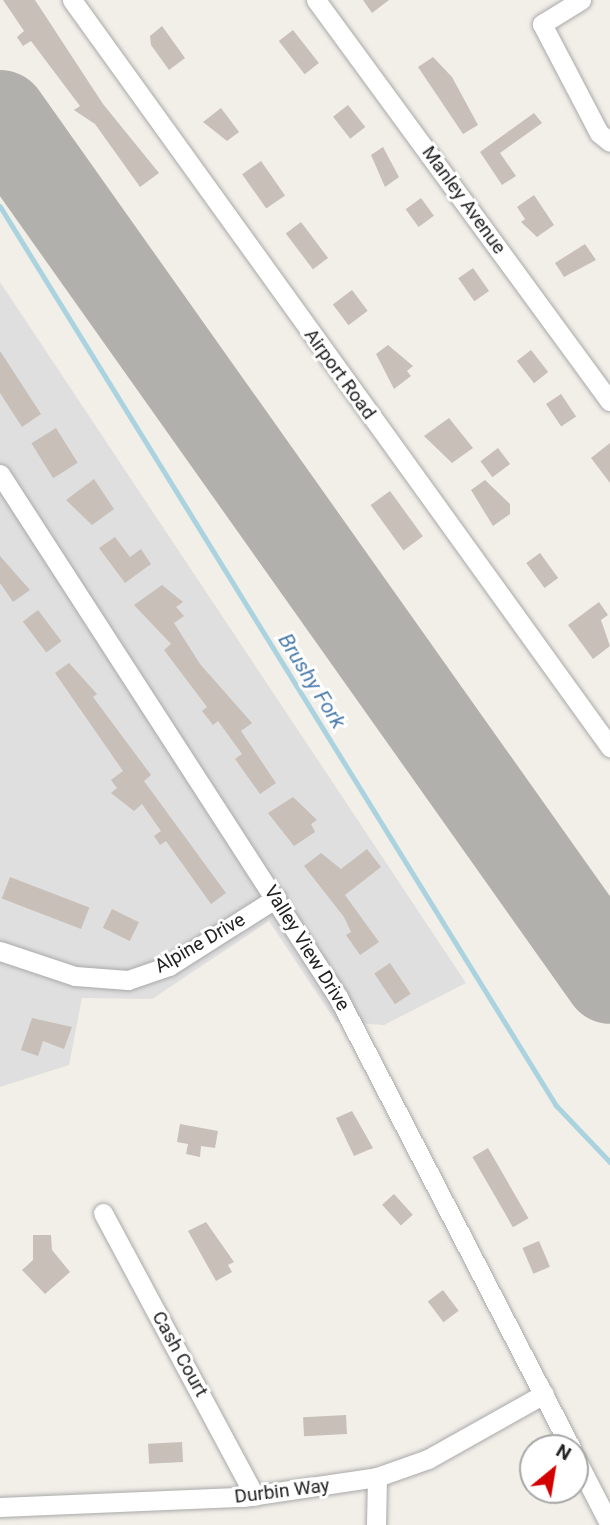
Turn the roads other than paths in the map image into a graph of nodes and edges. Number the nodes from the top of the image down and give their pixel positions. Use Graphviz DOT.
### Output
graph roads {
  1 [pos="72,0"];
  2 [pos="316,0"];
  3 [pos="581,0"];
  4 [pos="610,142"];
  5 [pos="610,401"];
  6 [pos="0,474"];
  7 [pos="610,747"];
  8 [pos="276,898"];
  9 [pos="0,951"];
  10 [pos="103,1213"];
  11 [pos="544,1394"];
  12 [pos="564,1434"];
  13 [pos="377,1477"];
  14 [pos="589,1484"];
  15 [pos="255,1496"];
  16 [pos="0,1507"];
  17 [pos="376,1525"];
  18 [pos="610,1525"];
  1 -- 7 [label="street, Airport Road"];
  2 -- 5 [label="street, Manley Avenue"];
  3 -- 4 [label="street"];
  6 -- 8 [label="street, Valley View Drive"];
  8 -- 9 [label="street, Alpine Drive"];
  8 -- 11 [label="street, Valley View Drive"];
  10 -- 15 [label="street, Cash Court"];
  11 -- 12 [label="street, Valley View Drive"];
  11 -- 13 [label="street, Durbin Way"];
  13 -- 15 [label="street, Durbin Way"];
  13 -- 17 [label="street"];
  14 -- 18 [label="street"];
  15 -- 16 [label="street, Durbin Way"];
}
